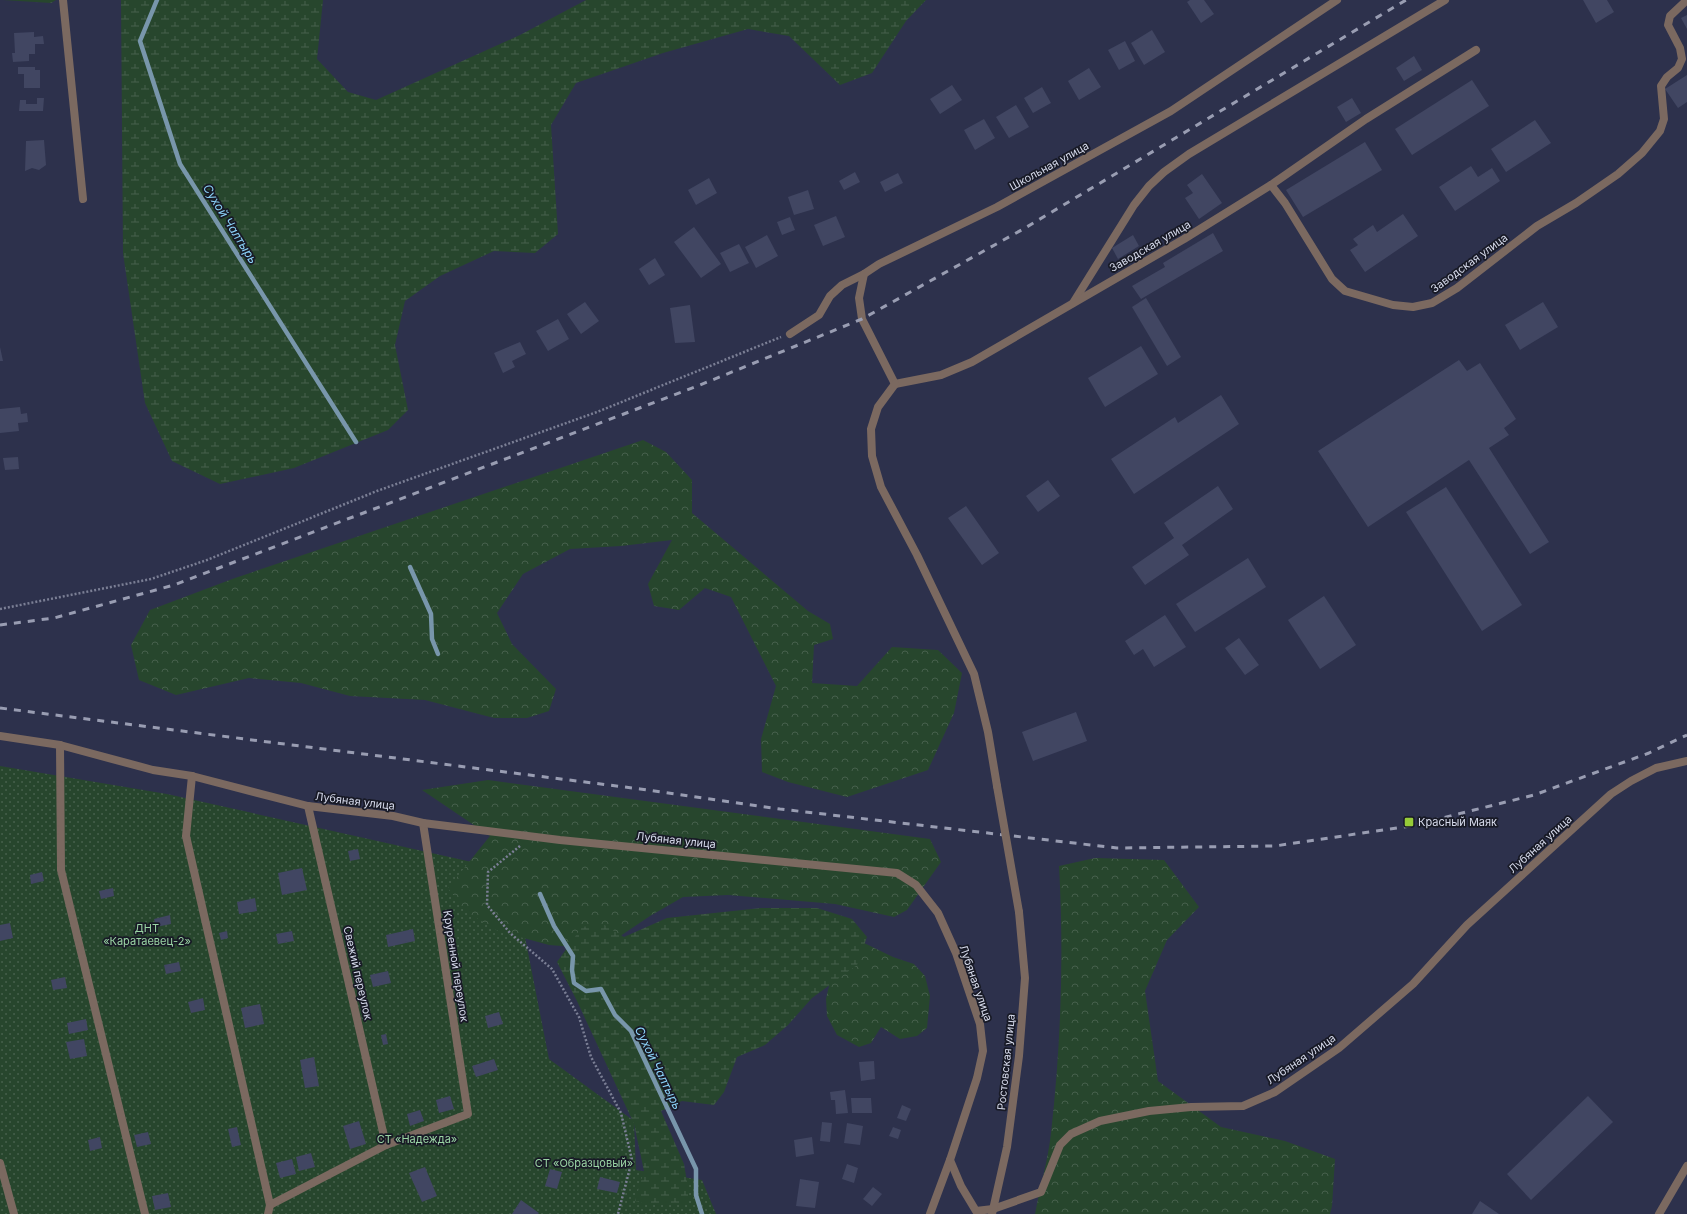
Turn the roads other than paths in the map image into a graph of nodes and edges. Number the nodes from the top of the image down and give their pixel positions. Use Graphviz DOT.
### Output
graph roads {
  1 [pos="63,0"];
  2 [pos="1337,0"];
  3 [pos="1445,0"];
  4 [pos="1687,0"];
  5 [pos="1476,50"];
  6 [pos="1271,185"];
  7 [pos="83,199"];
  8 [pos="864,274"];
  9 [pos="1073,304"];
  10 [pos="790,334"];
  11 [pos="895,384"];
  12 [pos="0,736"];
  13 [pos="60,745"];
  14 [pos="1687,761"];
  15 [pos="192,776"];
  16 [pos="308,806"];
  17 [pos="423,823"];
  18 [pos="386,1145"];
  19 [pos="950,1160"];
  20 [pos="0,1162"];
  21 [pos="1687,1166"];
  22 [pos="270,1205"];
  23 [pos="992,1211"];
  24 [pos="975,1212"];
  25 [pos="14,1214"];
  26 [pos="145,1214"];
  27 [pos="268,1214"];
  28 [pos="930,1214"];
  29 [pos="1659,1214"];
  1 -- 7 [label="street"];
  2 -- 8 [label="street, Школьная улица"];
  3 -- 9 [label="street, Заводская улица"];
  4 -- 6 [label="street, Заводская улица"];
  5 -- 6 [label="street"];
  6 -- 9 [label="street, Заводская улица"];
  8 -- 10 [label="street, Школьная улица"];
  8 -- 11 [label="street"];
  9 -- 11 [label="street, Заводская улица"];
  11 -- 23 [label="street, Ростовская улица, bridge"];
  12 -- 13 [label="street, Лубяная улица"];
  13 -- 15 [label="street, Лубяная улица"];
  13 -- 26 [label="street"];
  14 -- 23 [label="street, Лубяная улица"];
  15 -- 16 [label="street, Лубяная улица"];
  15 -- 22 [label="street"];
  16 -- 17 [label="street, Лубяная улица"];
  16 -- 18 [label="street, Свежий переулок"];
  17 -- 18 [label="street, Круренной переулок"];
  17 -- 19 [label="street, Лубяная улица"];
  18 -- 22 [label="street"];
  19 -- 24 [label="street, Лубяная улица"];
  19 -- 28 [label="street"];
  20 -- 25 [label="street"];
  21 -- 29 [label="street"];
  22 -- 27 [label="street"];
  23 -- 24 [label="street, Лубяная улица"];
}
